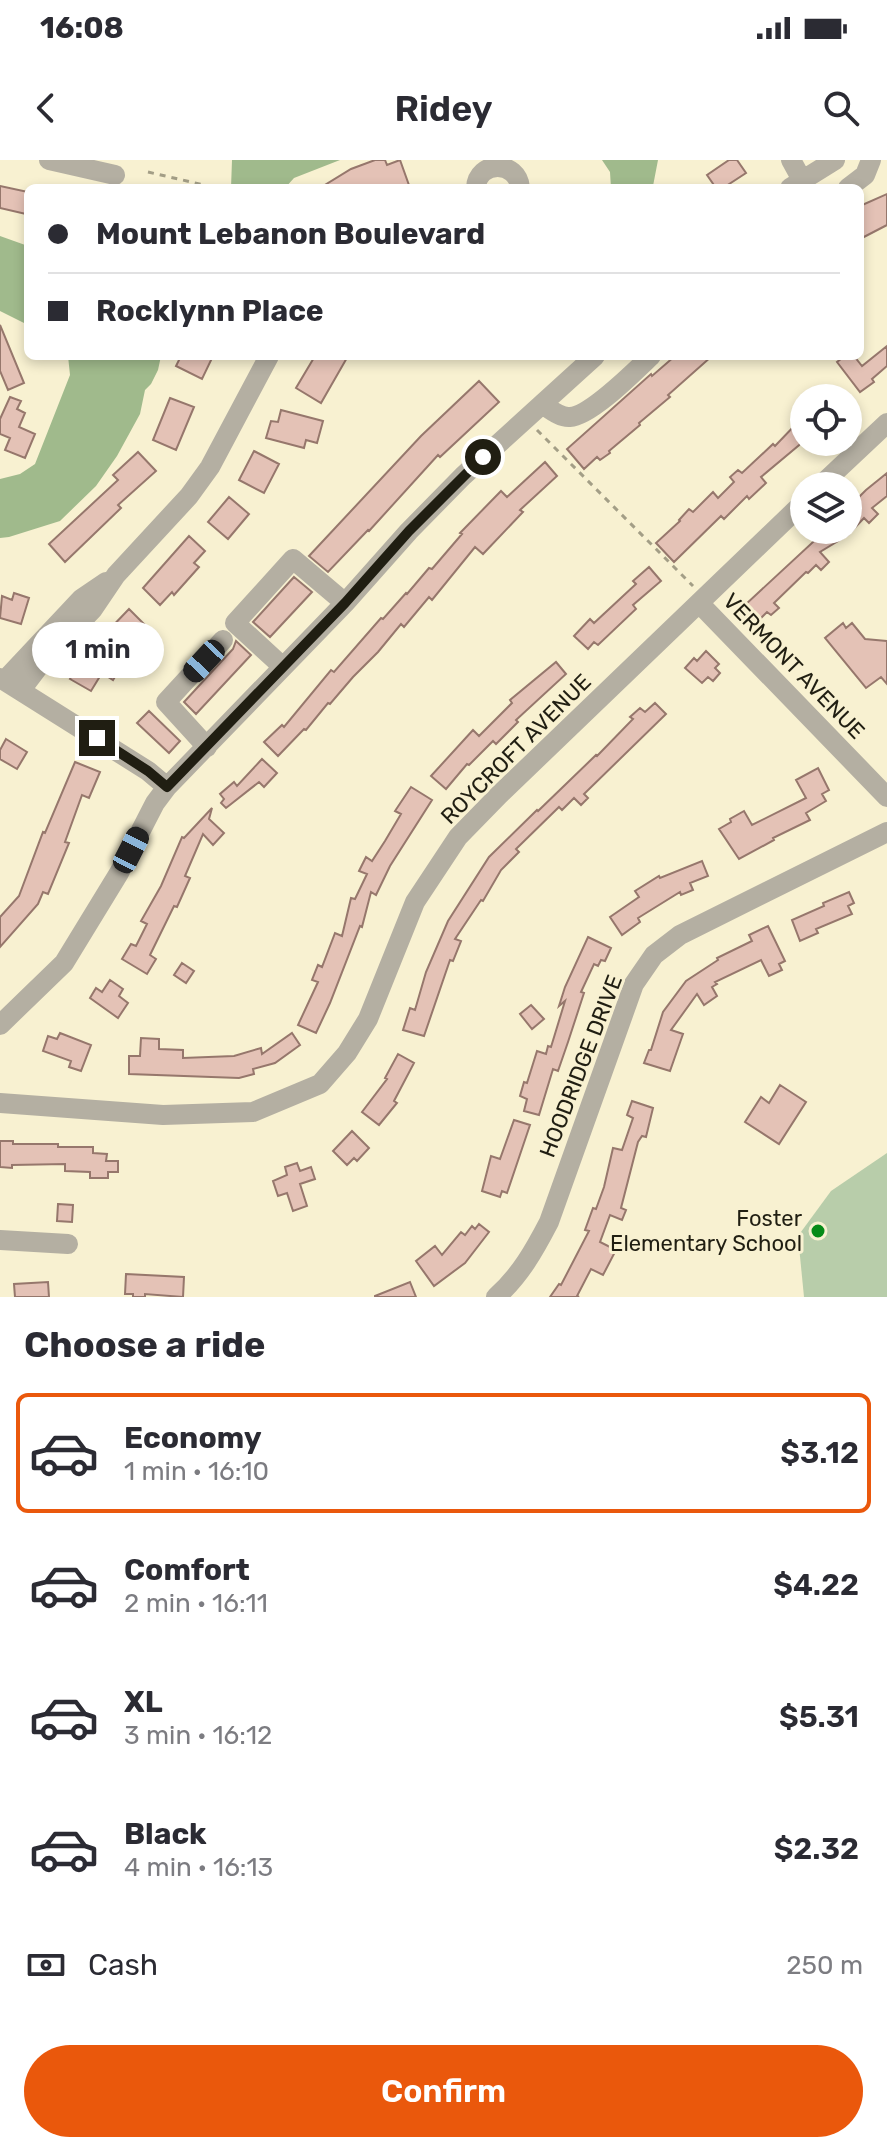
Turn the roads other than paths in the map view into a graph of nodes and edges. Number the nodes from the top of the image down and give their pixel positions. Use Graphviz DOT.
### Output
graph roads {
  1 [pos="49,160"];
  2 [pos="791,160"];
  3 [pos="835,160"];
  4 [pos="871,160"];
  5 [pos="115,175"];
  6 [pos="476,184"];
  7 [pos="520,184"];
  8 [pos="796,184"];
  9 [pos="853,184"];
  10 [pos="267,360"];
  11 [pos="591,360"];
  12 [pos="647,360"];
  13 [pos="542,404"];
  14 [pos="887,423"];
  15 [pos="835,472"];
  16 [pos="790,516"];
  17 [pos="345,603"];
  18 [pos="700,604"];
  19 [pos="223,640"];
  20 [pos="283,667"];
  21 [pos="9,683"];
  22 [pos="207,747"];
  23 [pos="167,787"];
  24 [pos="887,797"];
  25 [pos="887,832"];
  26 [pos="0,1025"];
  27 [pos="0,1103"];
  28 [pos="0,1240"];
  29 [pos="68,1244"];
  30 [pos="496,1297"];
  1 -- 5 [label="street"];
  2 -- 8 [label="street"];
  3 -- 8 [label="street"];
  4 -- 9 [label="street"];
  6 -- 7 [label="street"];
  10 -- 21 [label="street"];
  11 -- 13 [label="street"];
  12 -- 13 [label="street"];
  13 -- 17 [label="street"];
  14 -- 15 [label="street"];
  16 -- 18 [label="street, ROYCROFT AVENUE"];
  17 -- 20 [label="street"];
  17 -- 20 [label="street"];
  18 -- 24 [label="street, VERMONT AVENUE"];
  18 -- 27 [label="street, ROYCROFT AVENUE"];
  19 -- 22 [label="street"];
  20 -- 22 [label="street"];
  21 -- 23 [label="street"];
  22 -- 23 [label="street"];
  23 -- 26 [label="street"];
  25 -- 30 [label="street, HOODRIDGE DRIVE"];
  28 -- 29 [label="street"];
}
